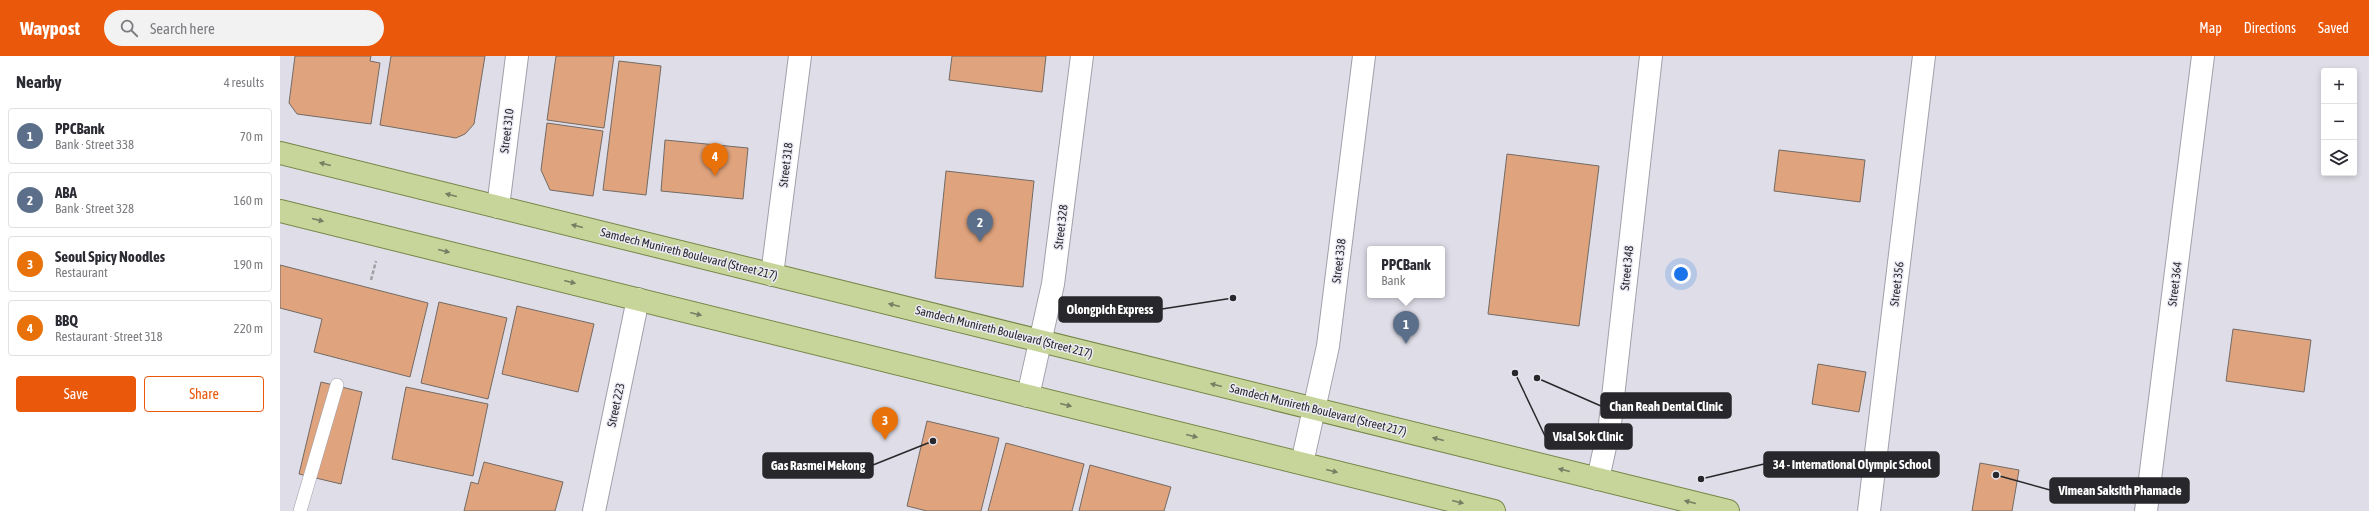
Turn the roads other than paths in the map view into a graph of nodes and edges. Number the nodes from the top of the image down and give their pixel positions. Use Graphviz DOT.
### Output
graph roads {
  1 [pos="517,56"];
  2 [pos="800,56"];
  3 [pos="1082,56"];
  4 [pos="1364,56"];
  5 [pos="1651,56"];
  6 [pos="1924,56"];
  7 [pos="2203,56"];
  8 [pos="280,153"];
  9 [pos="498,207"];
  10 [pos="280,211"];
  11 [pos="772,275"];
  12 [pos="638,299"];
  13 [pos="1040,341"];
  14 [pos="337,385"];
  15 [pos="1028,396"];
  16 [pos="1314,409"];
  17 [pos="1302,463"];
  18 [pos="1598,479"];
  19 [pos="300,511"];
  20 [pos="594,511"];
  21 [pos="1494,511"];
  22 [pos="1728,511"];
  23 [pos="1869,511"];
  24 [pos="2146,511"];
  1 -- 9 [label="street, Street 310"];
  2 -- 11 [label="street, Street 318"];
  3 -- 13 [label="street, Street 328"];
  4 -- 16 [label="street, Street 338"];
  5 -- 18 [label="street, Street 348"];
  6 -- 23 [label="street, Street 356"];
  7 -- 24 [label="street, Street 364"];
  9 -- 8 [label="main road, Samdech Munireth Boulevard (Street 217), one-way"];
  11 -- 9 [label="main road, Samdech Munireth Boulevard (Street 217), one-way"];
  10 -- 12 [label="main road, one-way"];
  13 -- 11 [label="main road, Samdech Munireth Boulevard (Street 217), one-way"];
  12 -- 15 [label="main road, one-way"];
  12 -- 20 [label="street, Street 223"];
  13 -- 15 [label="street, Street 328"];
  16 -- 13 [label="main road, Samdech Munireth Boulevard (Street 217), one-way"];
  14 -- 19 [label="lane"];
  15 -- 17 [label="main road, one-way"];
  16 -- 17 [label="street, Street 338"];
  18 -- 16 [label="main road, Samdech Munireth Boulevard (Street 217), one-way"];
  17 -- 21 [label="main road, one-way"];
  22 -- 18 [label="main road, Samdech Munireth Boulevard (Street 217), one-way"];
}
